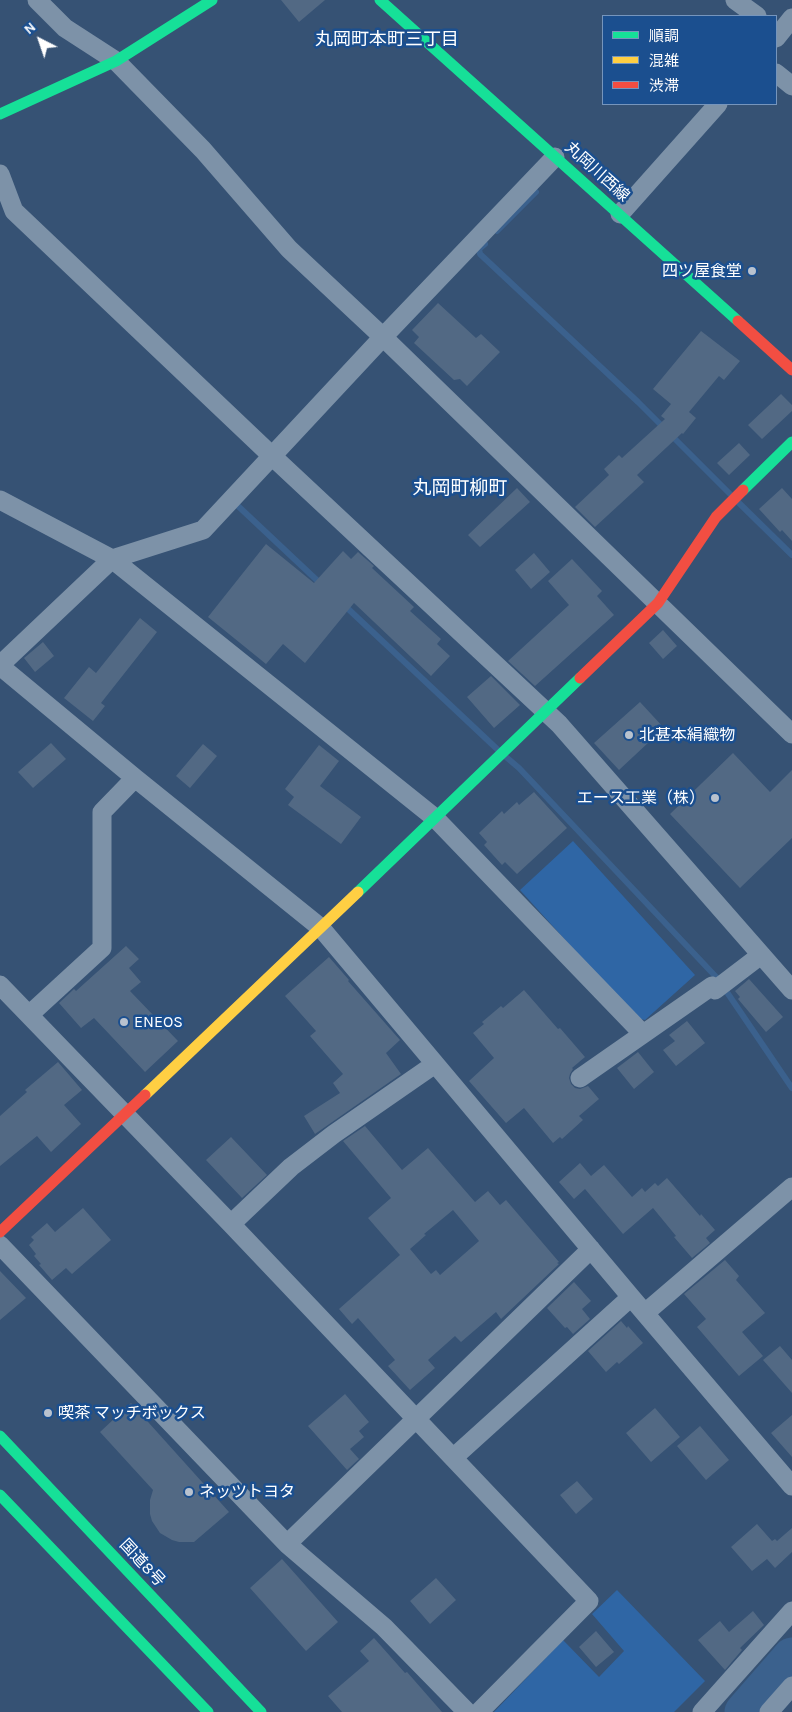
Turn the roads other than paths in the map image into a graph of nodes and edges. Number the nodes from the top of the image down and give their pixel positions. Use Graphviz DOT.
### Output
graph roads {
  1 [pos="37,0"];
  2 [pos="212,0"];
  3 [pos="380,0"];
  4 [pos="735,0"];
  5 [pos="756,15"];
  6 [pos="792,18"];
  7 [pos="777,34"];
  8 [pos="116,61"];
  9 [pos="777,74"];
  10 [pos="792,86"];
  11 [pos="717,105"];
  12 [pos="0,114"];
  13 [pos="555,157"];
  14 [pos="0,174"];
  15 [pos="620,214"];
  16 [pos="383,337"];
  17 [pos="792,370"];
  18 [pos="792,442"];
  19 [pos="272,456"];
  20 [pos="0,500"];
  21 [pos="112,559"];
  22 [pos="658,603"];
  23 [pos="0,666"];
  24 [pos="546,712"];
  25 [pos="792,734"];
  26 [pos="134,778"];
  27 [pos="435,818"];
  28 [pos="321,928"];
  29 [pos="760,955"];
  30 [pos="0,985"];
  31 [pos="792,990"];
  32 [pos="29,1015"];
  33 [pos="643,1034"];
  34 [pos="435,1064"];
  35 [pos="580,1078"];
  36 [pos="124,1114"];
  37 [pos="792,1187"];
  38 [pos="231,1224"];
  39 [pos="0,1232"];
  40 [pos="0,1245"];
  41 [pos="591,1249"];
  42 [pos="631,1297"];
  43 [pos="645,1313"];
  44 [pos="416,1419"];
  45 [pos="0,1436"];
  46 [pos="453,1458"];
  47 [pos="792,1486"];
  48 [pos="0,1495"];
  49 [pos="287,1544"];
  50 [pos="792,1611"];
  51 [pos="792,1686"];
  52 [pos="208,1712"];
  53 [pos="261,1712"];
  54 [pos="467,1712"];
  55 [pos="479,1712"];
  56 [pos="702,1712"];
  57 [pos="769,1712"];
  1 -- 8 [label="street"];
  2 -- 8 [label="main road"];
  3 -- 13 [label="main road, 丸岡川西線"];
  4 -- 5 [label="street"];
  6 -- 7 [label="street"];
  8 -- 12 [label="main road"];
  8 -- 16 [label="street"];
  9 -- 10 [label="street"];
  11 -- 15 [label="street"];
  13 -- 15 [label="main road, 丸岡川西線"];
  13 -- 16 [label="street"];
  14 -- 19 [label="street"];
  15 -- 17 [label="main road, 丸岡川西線"];
  16 -- 19 [label="street"];
  16 -- 22 [label="street"];
  18 -- 22 [label="main road"];
  19 -- 21 [label="street"];
  19 -- 24 [label="street"];
  20 -- 21 [label="street"];
  21 -- 23 [label="street"];
  21 -- 27 [label="street"];
  22 -- 24 [label="main road"];
  22 -- 25 [label="street"];
  23 -- 26 [label="street"];
  24 -- 27 [label="main road"];
  24 -- 29 [label="street"];
  26 -- 28 [label="street"];
  26 -- 32 [label="street"];
  27 -- 28 [label="main road"];
  27 -- 33 [label="street"];
  28 -- 34 [label="street"];
  28 -- 36 [label="main road"];
  29 -- 31 [label="street"];
  29 -- 33 [label="street"];
  30 -- 32 [label="street"];
  32 -- 36 [label="street"];
  33 -- 35 [label="street"];
  34 -- 38 [label="street"];
  34 -- 41 [label="street"];
  36 -- 38 [label="street"];
  36 -- 39 [label="main road"];
  37 -- 43 [label="street"];
  38 -- 44 [label="street"];
  40 -- 49 [label="street"];
  41 -- 42 [label="street"];
  41 -- 44 [label="street"];
  42 -- 43 [label="street"];
  42 -- 46 [label="street"];
  43 -- 47 [label="street"];
  44 -- 46 [label="street"];
  44 -- 49 [label="street"];
  45 -- 53 [label="main road, 国道8号"];
  46 -- 55 [label="street"];
  48 -- 52 [label="main road"];
  49 -- 54 [label="street"];
  50 -- 56 [label="street"];
  51 -- 57 [label="street"];
}
